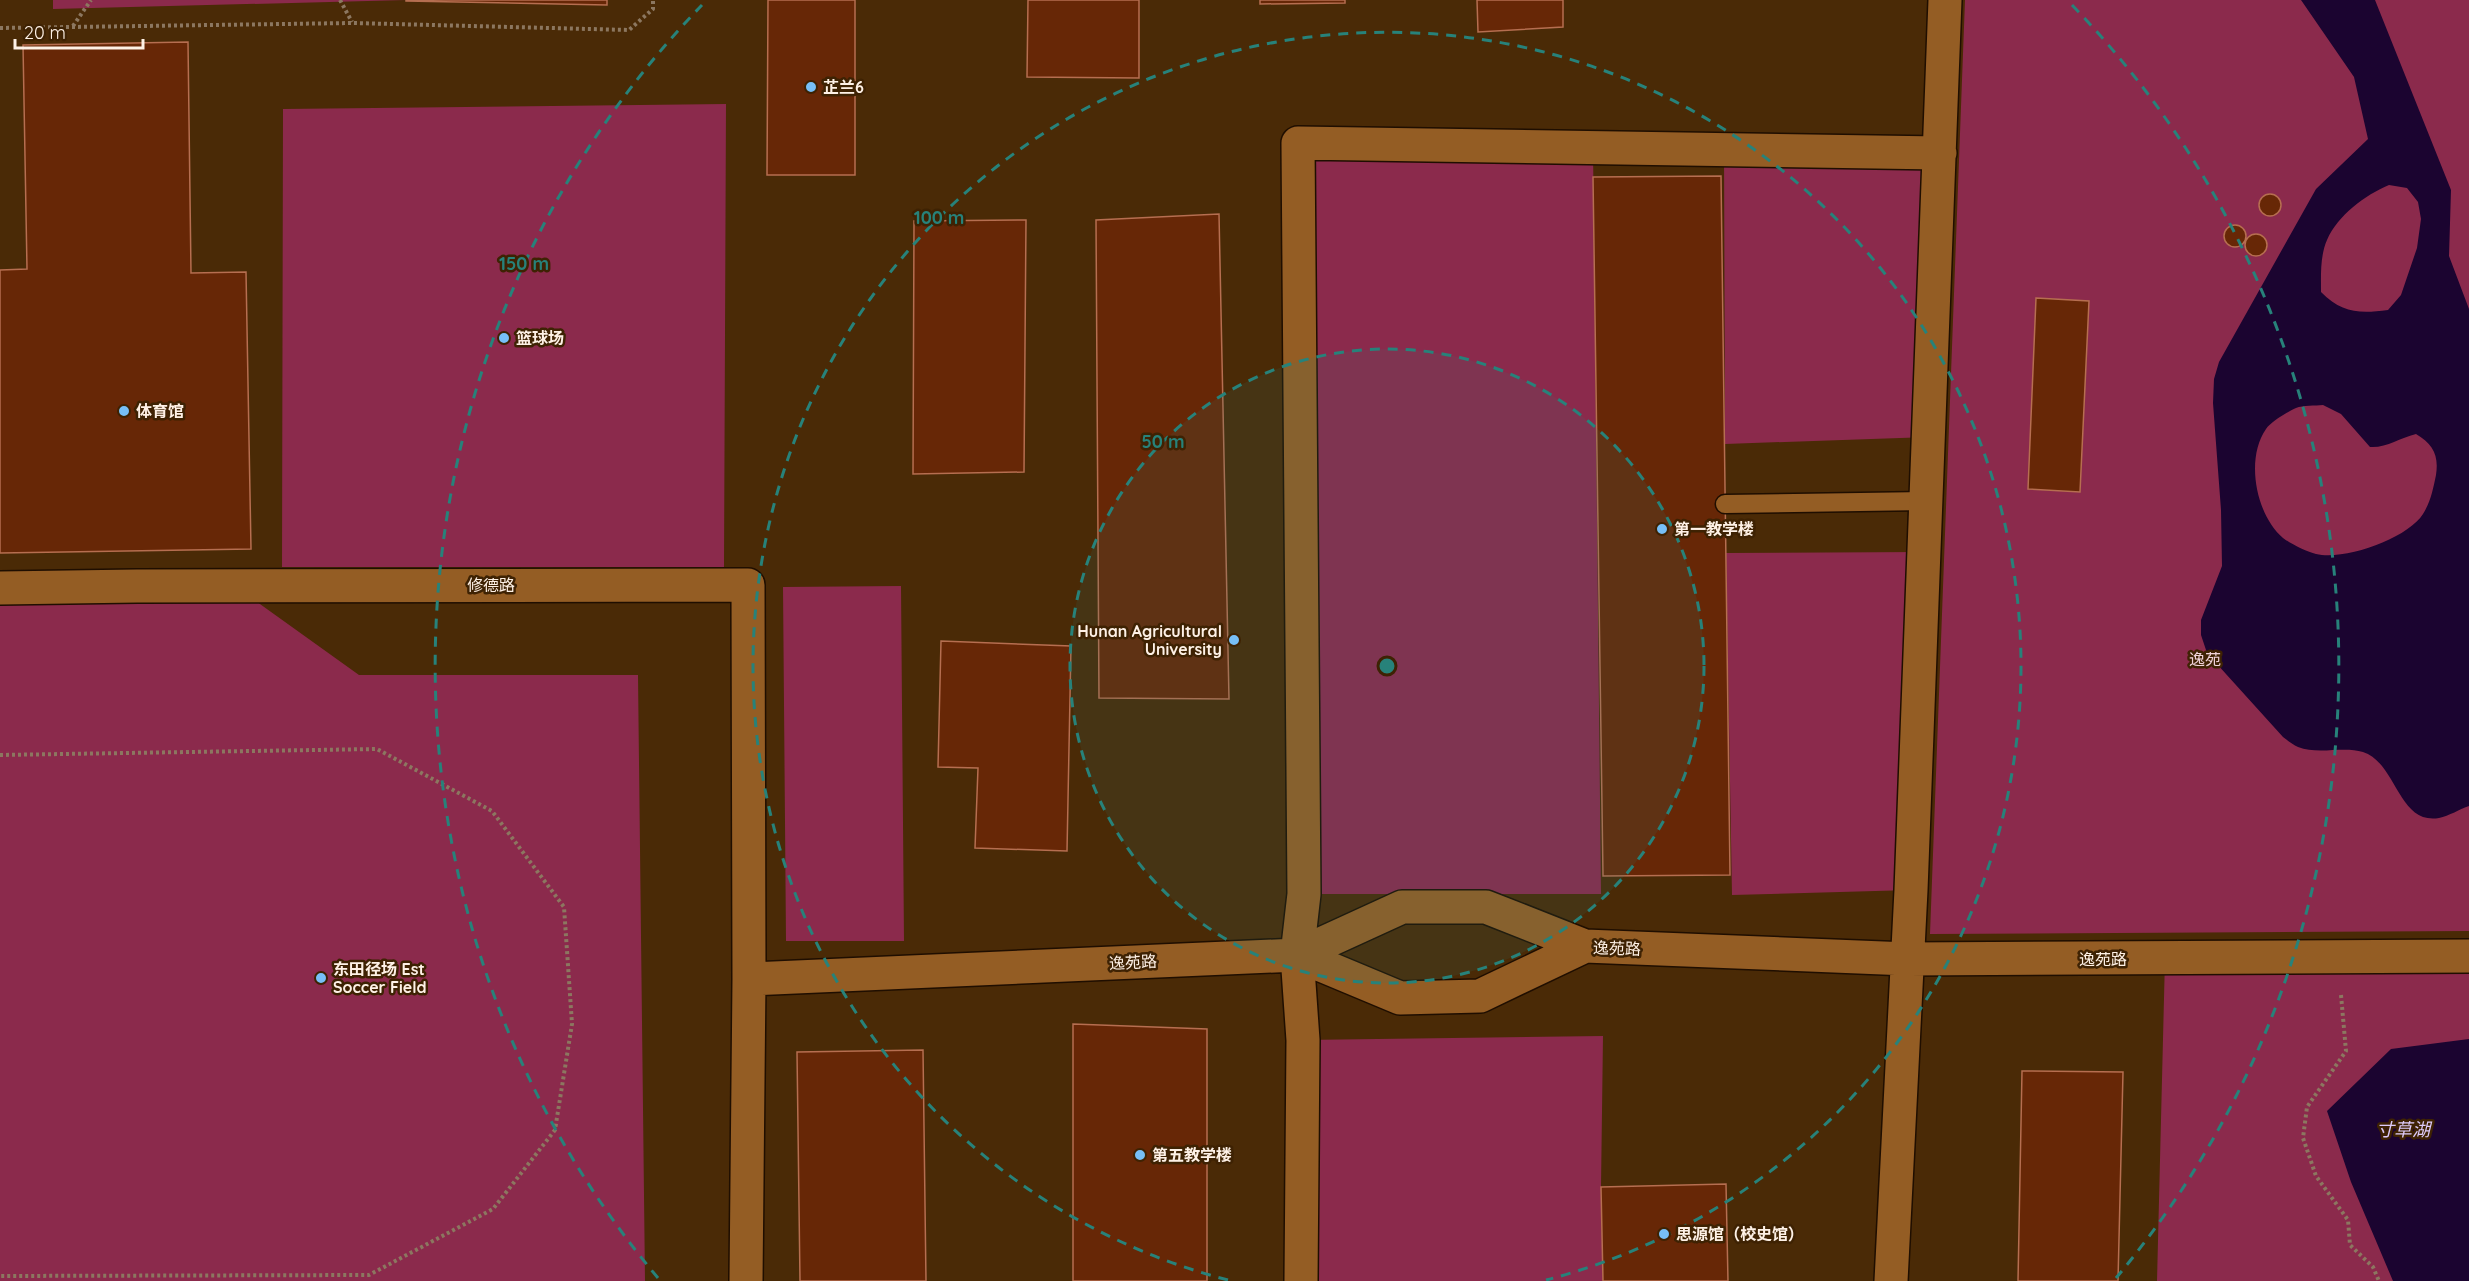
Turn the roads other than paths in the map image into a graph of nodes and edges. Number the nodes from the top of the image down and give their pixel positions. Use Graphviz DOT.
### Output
graph roads {
  1 [pos="1946,0"];
  2 [pos="1940,153"];
  3 [pos="1926,501"];
  4 [pos="1725,504"];
  5 [pos="0,588"];
  6 [pos="1585,946"];
  7 [pos="1297,955"];
  8 [pos="2469,957"];
  9 [pos="1908,959"];
  10 [pos="748,979"];
  11 [pos="746,1281"];
  12 [pos="1301,1281"];
  13 [pos="1891,1281"];
  1 -- 2 [label="street"];
  2 -- 3 [label="street"];
  2 -- 7 [label="street"];
  3 -- 4 [label="lane"];
  3 -- 9 [label="street"];
  5 -- 10 [label="street, 修德路"];
  6 -- 7 [label="street"];
  6 -- 7 [label="street, 逸苑路"];
  6 -- 9 [label="street, 逸苑路"];
  7 -- 10 [label="street, 逸苑路"];
  7 -- 12 [label="street"];
  8 -- 9 [label="street, 逸苑路"];
  9 -- 13 [label="street"];
  10 -- 11 [label="street"];
}
